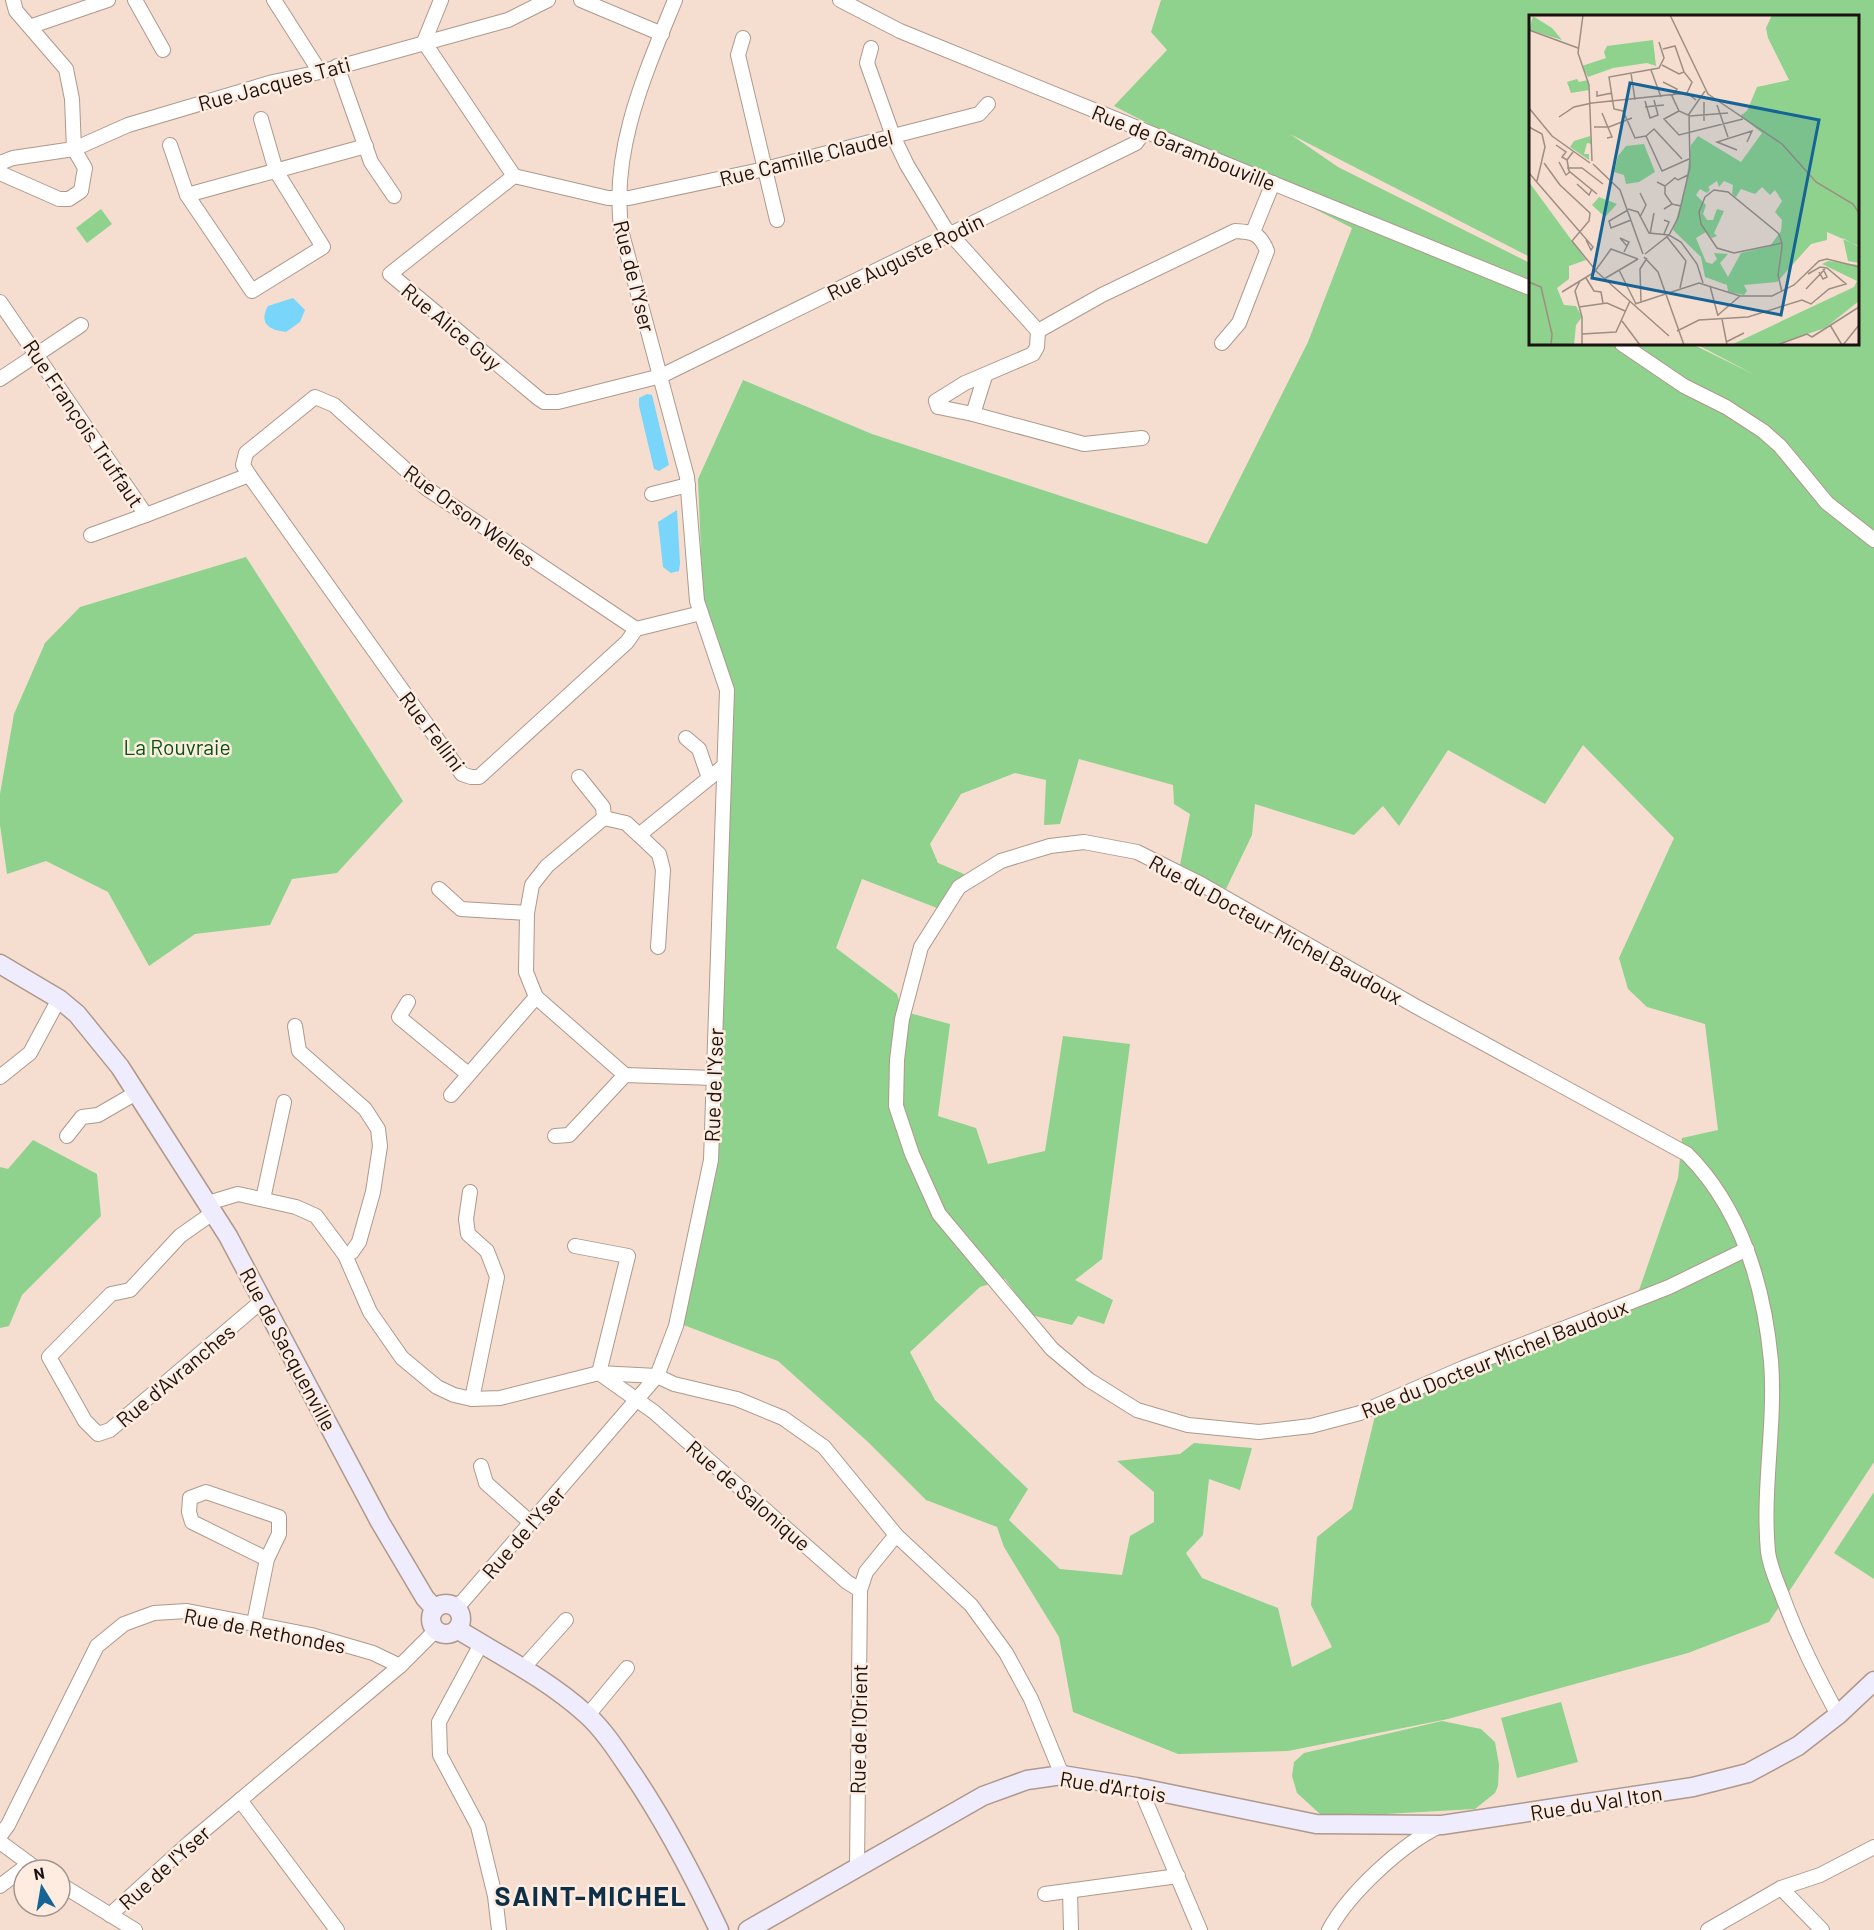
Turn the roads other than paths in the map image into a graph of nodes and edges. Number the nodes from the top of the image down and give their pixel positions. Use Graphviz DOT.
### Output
graph roads {
  1 [pos="13,0"];
  2 [pos="108,0"];
  3 [pos="135,0"];
  4 [pos="274,0"];
  5 [pos="441,0"];
  6 [pos="548,0"];
  7 [pos="581,0"];
  8 [pos="675,0"];
  9 [pos="840,0"];
  10 [pos="32,26"];
  11 [pos="662,33"];
  12 [pos="743,38"];
  13 [pos="424,42"];
  14 [pos="871,48"];
  15 [pos="163,50"];
  16 [pos="337,66"];
  17 [pos="320,72"];
  18 [pos="988,104"];
  19 [pos="261,119"];
  20 [pos="1144,132"];
  21 [pos="893,136"];
  22 [pos="170,145"];
  23 [pos="366,146"];
  24 [pos="74,149"];
  25 [pos="0,162"];
  26 [pos="765,169"];
  27 [pos="276,171"];
  28 [pos="0,173"];
  29 [pos="514,176"];
  30 [pos="1274,183"];
  31 [pos="187,195"];
  32 [pos="394,196"];
  33 [pos="618,198"];
  34 [pos="777,220"];
  35 [pos="1253,232"];
  36 [pos="952,233"];
  37 [pos="1529,288"];
  38 [pos="0,302"];
  39 [pos="81,326"];
  40 [pos="1038,331"];
  41 [pos="1222,344"];
  42 [pos="1623,345"];
  43 [pos="37,354"];
  44 [pos="661,376"];
  45 [pos="985,376"];
  46 [pos="0,379"];
  47 [pos="973,414"];
  48 [pos="1142,438"];
  49 [pos="249,475"];
  50 [pos="688,485"];
  51 [pos="652,494"];
  52 [pos="146,515"];
  53 [pos="91,535"];
  54 [pos="1874,540"];
  55 [pos="701,614"];
  56 [pos="636,629"];
  57 [pos="686,738"];
  58 [pos="724,766"];
  59 [pos="579,777"];
  60 [pos="709,778"];
  61 [pos="604,818"];
  62 [pos="639,835"];
  63 [pos="439,889"];
  64 [pos="527,913"];
  65 [pos="658,947"];
  66 [pos="0,964"];
  67 [pos="536,997"];
  68 [pos="59,999"];
  69 [pos="408,1002"];
  70 [pos="295,1026"];
  71 [pos="468,1074"];
  72 [pos="625,1075"];
  73 [pos="0,1077"];
  74 [pos="714,1078"];
  75 [pos="135,1093"];
  76 [pos="451,1095"];
  77 [pos="284,1101"];
  78 [pos="67,1136"];
  79 [pos="555,1137"];
  80 [pos="470,1192"];
  81 [pos="263,1199"];
  82 [pos="211,1207"];
  83 [pos="574,1246"];
  84 [pos="1748,1249"];
  85 [pos="345,1255"];
  86 [pos="263,1300"];
  87 [pos="599,1373"];
  88 [pos="657,1376"];
  89 [pos="472,1400"];
  90 [pos="638,1400"];
  91 [pos="481,1466"];
  92 [pos="530,1522"];
  93 [pos="896,1535"];
  94 [pos="267,1559"];
  95 [pos="860,1590"];
  96 [pos="454,1607"];
  97 [pos="435,1609"];
  98 [pos="566,1620"];
  99 [pos="254,1623"];
  100 [pos="457,1629"];
  101 [pos="436,1630"];
  102 [pos="481,1644"];
  103 [pos="400,1666"];
  104 [pos="523,1668"];
  105 [pos="627,1668"];
  106 [pos="1874,1681"];
  107 [pos="588,1715"];
  108 [pos="1838,1715"];
  109 [pos="1062,1775"];
  110 [pos="1140,1788"];
  111 [pos="240,1800"];
  112 [pos="1400,1825"];
  113 [pos="1442,1825"];
  114 [pos="0,1836"];
  115 [pos="0,1842"];
  116 [pos="1407,1846"];
  117 [pos="1874,1847"];
  118 [pos="21,1858"];
  119 [pos="857,1868"];
  120 [pos="1178,1876"];
  121 [pos="1781,1888"];
  122 [pos="1070,1891"];
  123 [pos="72,1892"];
  124 [pos="1045,1894"];
  125 [pos="110,1916"];
  126 [pos="135,1930"];
  127 [pos="337,1930"];
  128 [pos="499,1930"];
  129 [pos="719,1930"];
  130 [pos="748,1930"];
  131 [pos="1071,1930"];
  132 [pos="1200,1930"];
  133 [pos="1329,1930"];
  134 [pos="1708,1930"];
  135 [pos="1822,1930"];
  1 -- 10 [label="street"];
  2 -- 10 [label="street"];
  3 -- 15 [label="street"];
  4 -- 17 [label="street"];
  5 -- 13 [label="street"];
  6 -- 13 [label="street, Rue Jacques Tati"];
  7 -- 11 [label="street"];
  8 -- 11 [label="street, Rue de l'Yser"];
  9 -- 20 [label="street, Rue de Garambouville"];
  10 -- 24 [label="street"];
  11 -- 33 [label="street, Rue de l'Yser"];
  12 -- 26 [label="street"];
  13 -- 16 [label="street, Rue Jacques Tati"];
  13 -- 29 [label="street"];
  14 -- 21 [label="street"];
  16 -- 17 [label="street, Rue Jacques Tati"];
  16 -- 23 [label="street"];
  17 -- 24 [label="street, Rue Jacques Tati"];
  18 -- 21 [label="street, Rue Camille Claudel"];
  19 -- 27 [label="street"];
  20 -- 30 [label="street, Rue de Garambouville"];
  20 -- 36 [label="street, Rue Auguste Rodin"];
  21 -- 26 [label="street, Rue Camille Claudel"];
  21 -- 36 [label="street"];
  22 -- 31 [label="street"];
  23 -- 27 [label="street"];
  23 -- 32 [label="street"];
  24 -- 25 [label="street, Rue Jacques Tati"];
  24 -- 28 [label="street"];
  26 -- 33 [label="street, Rue Camille Claudel"];
  26 -- 34 [label="street"];
  27 -- 31 [label="street"];
  27 -- 31 [label="street"];
  29 -- 33 [label="street"];
  29 -- 44 [label="street, Rue Alice Guy"];
  30 -- 35 [label="street"];
  30 -- 37 [label="street, Rue de Garambouville"];
  33 -- 44 [label="street, Rue de l'Yser"];
  35 -- 40 [label="street"];
  35 -- 41 [label="street"];
  36 -- 40 [label="street"];
  36 -- 44 [label="street, Rue Auguste Rodin"];
  38 -- 43 [label="street, Rue François Truffaut"];
  39 -- 43 [label="street"];
  40 -- 45 [label="street"];
  42 -- 54 [label="street"];
  43 -- 46 [label="street"];
  43 -- 52 [label="street, Rue François Truffaut"];
  44 -- 50 [label="street, Rue de l'Yser"];
  45 -- 47 [label="street"];
  45 -- 47 [label="street"];
  47 -- 48 [label="street"];
  49 -- 52 [label="street, Rue François Truffaut"];
  49 -- 56 [label="street, Rue Orson Welles"];
  49 -- 56 [label="street, Rue Fellini"];
  50 -- 51 [label="street"];
  50 -- 55 [label="street, Rue de l'Yser"];
  52 -- 53 [label="street, Rue François Truffaut"];
  55 -- 56 [label="street"];
  55 -- 58 [label="street, Rue de l'Yser"];
  57 -- 60 [label="street"];
  58 -- 60 [label="street"];
  58 -- 74 [label="street, Rue de l'Yser"];
  59 -- 61 [label="street"];
  60 -- 62 [label="street"];
  61 -- 62 [label="street"];
  61 -- 64 [label="street"];
  62 -- 65 [label="street"];
  63 -- 64 [label="street"];
  64 -- 67 [label="street"];
  66 -- 68 [label="street, Rue de Sacquenville"];
  67 -- 71 [label="street"];
  67 -- 72 [label="street"];
  68 -- 73 [label="street"];
  68 -- 75 [label="street, Rue de Sacquenville"];
  69 -- 71 [label="street"];
  70 -- 85 [label="street"];
  71 -- 76 [label="street"];
  72 -- 74 [label="street"];
  72 -- 79 [label="street"];
  74 -- 88 [label="street, Rue de l'Yser"];
  75 -- 78 [label="street"];
  75 -- 82 [label="street, Rue de Sacquenville"];
  77 -- 81 [label="street"];
  80 -- 89 [label="street"];
  81 -- 82 [label="street"];
  81 -- 85 [label="street"];
  82 -- 86 [label="street, Rue de Sacquenville"];
  82 -- 86 [label="street, Rue d'Avranches"];
  83 -- 87 [label="street"];
  84 -- 84 [label="street, Rue du Docteur Michel Baudoux"];
  84 -- 108 [label="street, Rue du Docteur Michel Baudoux"];
  85 -- 89 [label="street"];
  86 -- 97 [label="street, Rue de Sacquenville"];
  87 -- 88 [label="street"];
  87 -- 89 [label="street"];
  87 -- 90 [label="street, Rue de Salonique"];
  88 -- 90 [label="street, Rue de l'Yser"];
  88 -- 93 [label="street"];
  90 -- 92 [label="street, Rue de l'Yser"];
  90 -- 95 [label="street, Rue de Salonique"];
  91 -- 92 [label="street"];
  92 -- 96 [label="street, Rue de l'Yser"];
  93 -- 95 [label="street"];
  93 -- 109 [label="street"];
  94 -- 94 [label="street"];
  94 -- 99 [label="street"];
  95 -- 119 [label="street, Rue de l'Orient"];
  96 -- 97 [label="street"];
  96 -- 100 [label="street"];
  97 -- 101 [label="street"];
  98 -- 104 [label="street"];
  99 -- 103 [label="street, Rue de Rethondes"];
  99 -- 114 [label="street, Rue de Rethondes"];
  100 -- 101 [label="street"];
  100 -- 102 [label="street"];
  101 -- 103 [label="street, Rue de l'Yser"];
  102 -- 104 [label="street"];
  102 -- 128 [label="street"];
  103 -- 111 [label="street, Rue de l'Yser"];
  104 -- 107 [label="street"];
  105 -- 107 [label="street"];
  106 -- 108 [label="street, Rue du Val Iton"];
  107 -- 129 [label="street"];
  108 -- 113 [label="street, Rue du Val Iton"];
  109 -- 110 [label="street, Rue d'Artois"];
  109 -- 119 [label="street, Rue d'Artois"];
  110 -- 112 [label="street, Rue d'Artois"];
  110 -- 120 [label="street"];
  111 -- 125 [label="street, Rue de l'Yser"];
  111 -- 127 [label="street"];
  112 -- 113 [label="street, Rue d'Artois"];
  112 -- 116 [label="street"];
  113 -- 116 [label="street, Rue du Val Iton"];
  115 -- 118 [label="street"];
  116 -- 133 [label="street, Rue du Val Iton"];
  117 -- 121 [label="street"];
  119 -- 130 [label="street, Rue d'Artois"];
  120 -- 122 [label="street"];
  120 -- 132 [label="street"];
  121 -- 134 [label="street"];
  121 -- 135 [label="street"];
  122 -- 124 [label="street"];
  122 -- 131 [label="street"];
  123 -- 125 [label="street"];
  125 -- 126 [label="street"];
}
